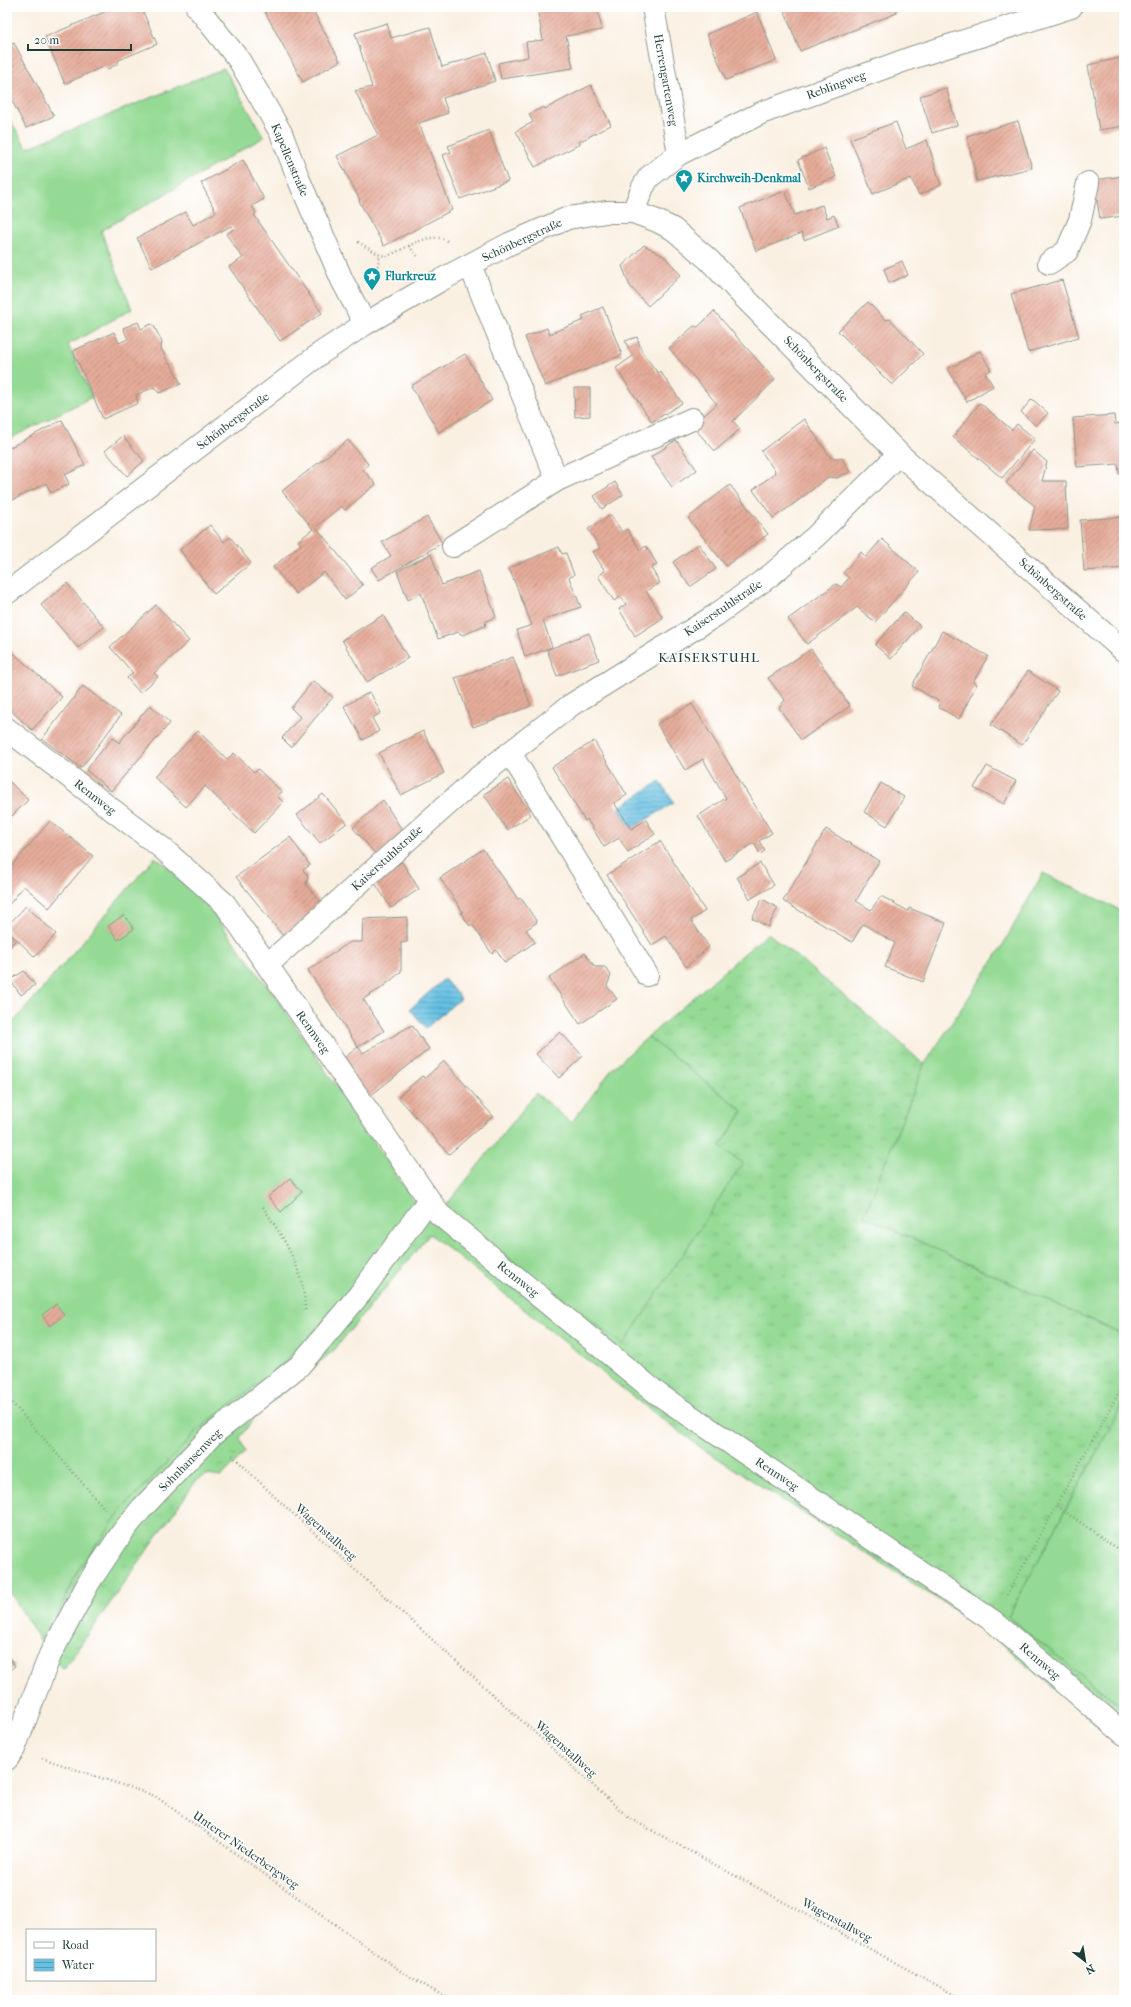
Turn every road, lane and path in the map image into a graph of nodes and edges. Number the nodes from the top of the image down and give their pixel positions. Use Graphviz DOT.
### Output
graph roads {
  1 [pos="197,7"];
  2 [pos="653,7"];
  3 [pos="1071,7"];
  4 [pos="679,154"];
  5 [pos="1088,183"];
  6 [pos="633,212"];
  7 [pos="322,234"];
  8 [pos="1049,263"];
  9 [pos="470,265"];
  10 [pos="365,324"];
  11 [pos="692,419"];
  12 [pos="899,454"];
  13 [pos="557,480"];
  14 [pos="453,546"];
  15 [pos="7,593"];
  16 [pos="1124,651"];
  17 [pos="7,729"];
  18 [pos="510,754"];
  19 [pos="267,965"];
  20 [pos="647,975"];
  21 [pos="429,1200"];
  22 [pos="263,1207"];
  23 [pos="305,1319"];
  24 [pos="1124,1383"];
  25 [pos="7,1397"];
  26 [pos="212,1435"];
  27 [pos="1057,1506"];
  28 [pos="124,1530"];
  29 [pos="1124,1553"];
  30 [pos="1006,1596"];
  31 [pos="1124,1734"];
  32 [pos="11,1754"];
  33 [pos="450,2000"];
  34 [pos="964,2000"];
  1 -- 7 [label="street, Kapellenstraße"];
  2 -- 4 [label="street, Herrengartenweg"];
  3 -- 4 [label="street, Reblingweg"];
  4 -- 6 [label="street, Reblingweg"];
  5 -- 8 [label="street"];
  6 -- 9 [label="street, Schönbergstraße"];
  6 -- 12 [label="street, Schönbergstraße"];
  7 -- 9 [label="path"];
  7 -- 10 [label="street, Kapellenstraße"];
  9 -- 10 [label="street, Schönbergstraße"];
  9 -- 13 [label="street, Schönbergstraße"];
  10 -- 15 [label="street, Schönbergstraße"];
  11 -- 13 [label="street"];
  12 -- 16 [label="street, Schönbergstraße"];
  12 -- 18 [label="street, Kaiserstuhlstraße"];
  13 -- 14 [label="street"];
  17 -- 19 [label="street, Rennweg"];
  18 -- 19 [label="street, Kaiserstuhlstraße"];
  18 -- 20 [label="street"];
  19 -- 21 [label="street, Rennweg"];
  21 -- 26 [label="street, Sohnhansenweg"];
  21 -- 31 [label="street, Rennweg"];
  22 -- 23 [label="path"];
  24 -- 27 [label="path"];
  25 -- 28 [label="path"];
  26 -- 28 [label="street, Sohnhansenweg"];
  26 -- 34 [label="path, Wagenstallweg"];
  27 -- 29 [label="path"];
  27 -- 30 [label="path"];
  28 -- 32 [label="street, Sohnhansenweg"];
  32 -- 33 [label="path, Unterer Niederbergweg"];
}
